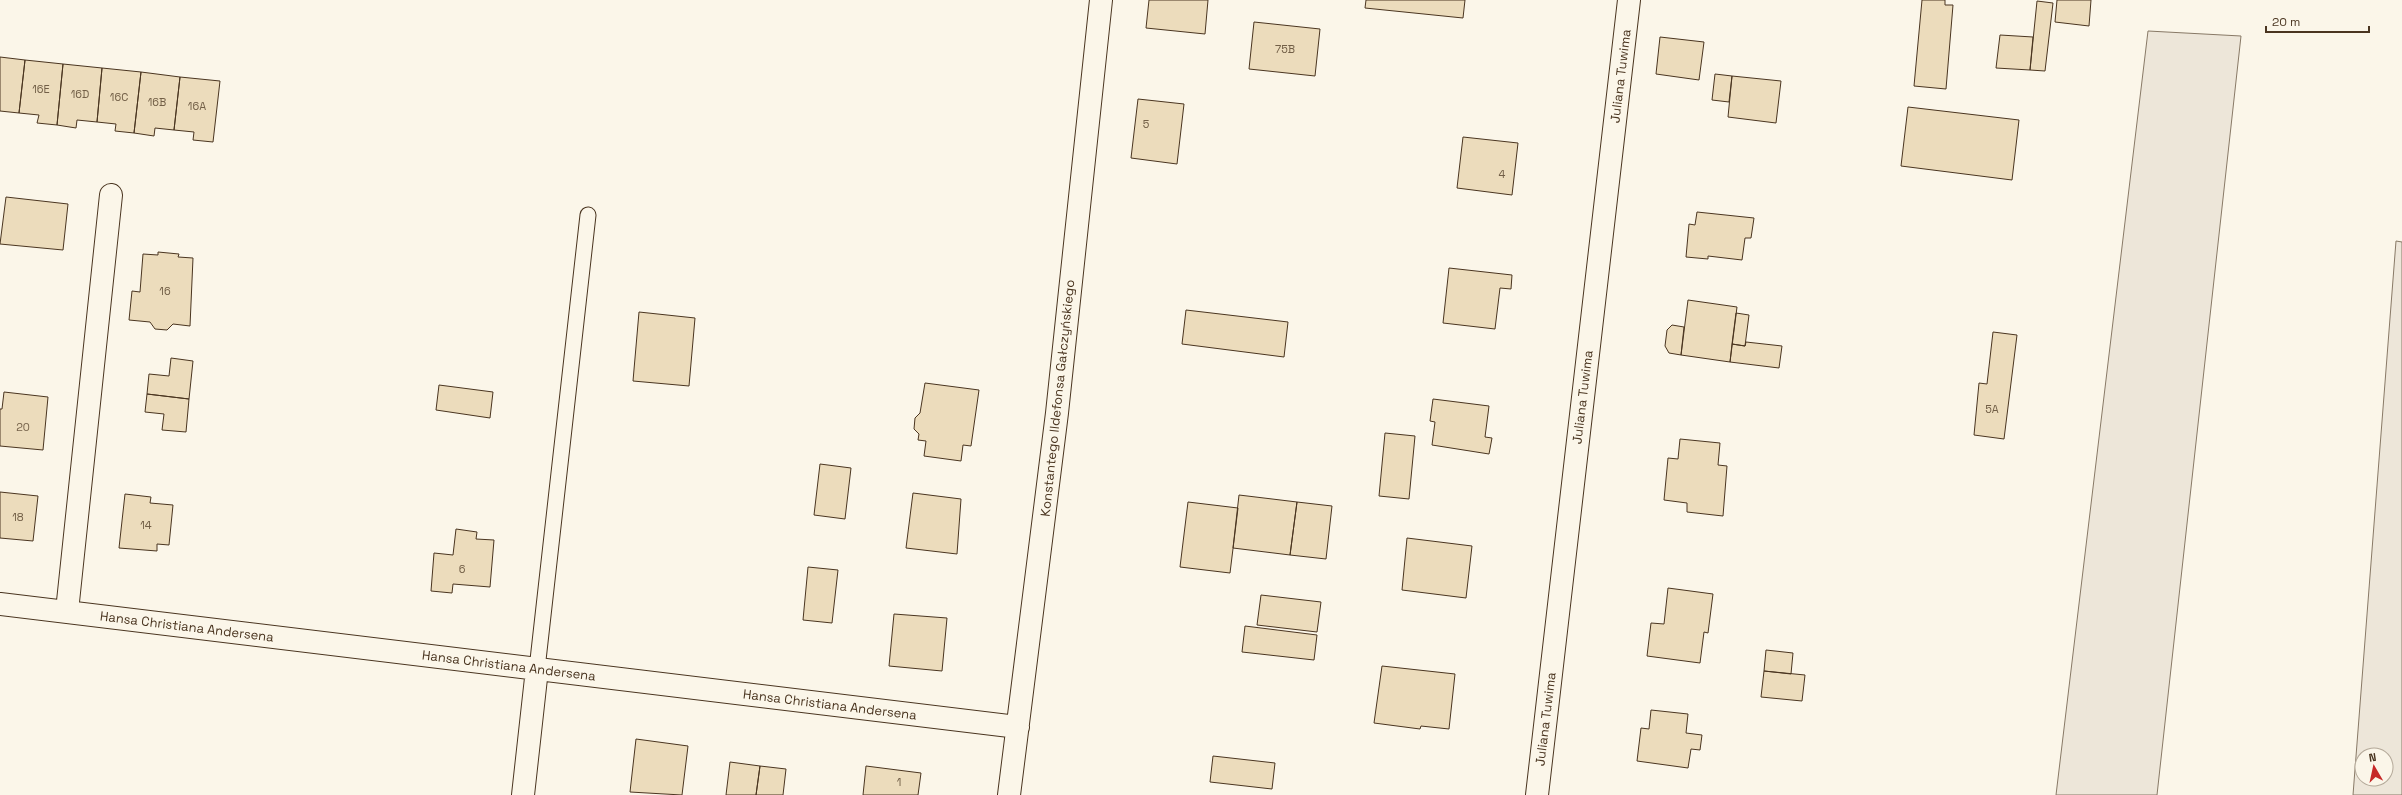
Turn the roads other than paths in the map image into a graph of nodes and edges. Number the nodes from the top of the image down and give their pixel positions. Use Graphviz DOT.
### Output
graph roads {
  1 [pos="1101,0"];
  2 [pos="1629,0"];
  3 [pos="111,195"];
  4 [pos="588,215"];
  5 [pos="0,604"];
  6 [pos="67,611"];
  7 [pos="537,669"];
  8 [pos="1018,727"];
  9 [pos="523,795"];
  10 [pos="1009,795"];
  11 [pos="1537,795"];
  1 -- 8 [label="street, Konstantego Ildefonsa Gałczyńskiego"];
  2 -- 11 [label="street, Juliana Tuwima"];
  3 -- 6 [label="street"];
  4 -- 7 [label="lane"];
  5 -- 6 [label="street, Hansa Christiana Andersena"];
  6 -- 7 [label="street, Hansa Christiana Andersena"];
  7 -- 8 [label="street, Hansa Christiana Andersena"];
  7 -- 9 [label="street"];
  8 -- 10 [label="street, Konstantego Ildefonsa Gałczyńskiego"];
}
